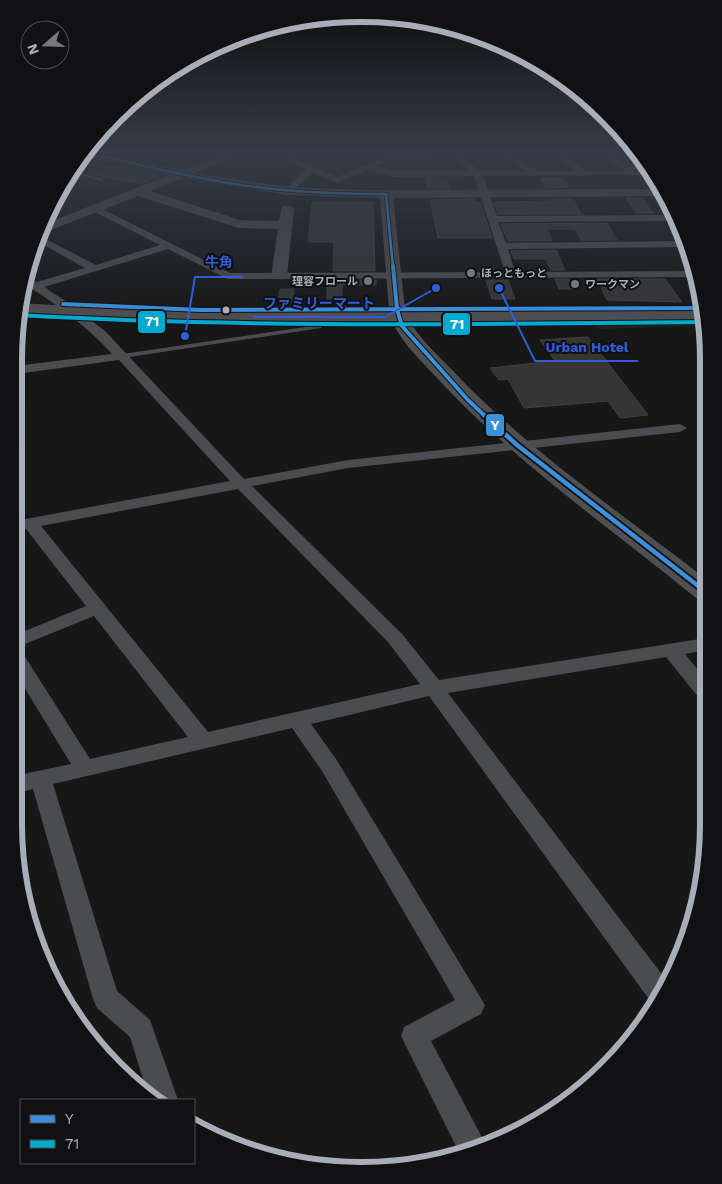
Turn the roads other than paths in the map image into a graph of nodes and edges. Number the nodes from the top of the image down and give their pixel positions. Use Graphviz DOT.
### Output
graph roads {
  1 [pos="100,207"];
  2 [pos="186,207"];
  3 [pos="287,207"];
  4 [pos="387,207"];
  5 [pos="489,207"];
  6 [pos="96,209"];
  7 [pos="493,218"];
  8 [pos="668,218"];
  9 [pos="285,225"];
  10 [pos="50,227"];
  11 [pos="44,241"];
  12 [pos="679,244"];
  13 [pos="168,246"];
  14 [pos="502,246"];
  15 [pos="94,268"];
  16 [pos="688,274"];
  17 [pos="394,275"];
  18 [pos="511,275"];
  19 [pos="278,276"];
  20 [pos="31,283"];
  21 [pos="28,302"];
  22 [pos="27,308"];
  23 [pos="69,308"];
  24 [pos="695,308"];
  25 [pos="398,312"];
  26 [pos="696,314"];
  27 [pos="319,327"];
  28 [pos="123,356"];
  29 [pos="22,369"];
  30 [pos="680,428"];
  31 [pos="517,445"];
  32 [pos="240,484"];
  33 [pos="23,524"];
  34 [pos="700,587"];
  35 [pos="97,608"];
  36 [pos="22,639"];
  37 [pos="700,645"];
  38 [pos="671,650"];
  39 [pos="22,669"];
  40 [pos="700,686"];
  41 [pos="434,688"];
  42 [pos="298,721"];
  43 [pos="204,742"];
  44 [pos="85,769"];
  45 [pos="41,779"];
  46 [pos="22,783"];
  47 [pos="656,989"];
  48 [pos="163,1097"];
  49 [pos="470,1144"];
  1 -- 6 [label="street"];
  2 -- 9 [label="street"];
  3 -- 9 [label="street"];
  4 -- 17 [label="street"];
  5 -- 7 [label="street"];
  6 -- 10 [label="street"];
  6 -- 13 [label="street"];
  7 -- 8 [label="street"];
  7 -- 14 [label="street"];
  9 -- 19 [label="street"];
  11 -- 15 [label="street"];
  12 -- 14 [label="street"];
  13 -- 15 [label="street"];
  13 -- 19 [label="street"];
  14 -- 18 [label="street"];
  15 -- 20 [label="street"];
  16 -- 18 [label="street"];
  17 -- 18 [label="street"];
  17 -- 19 [label="street"];
  17 -- 25 [label="street"];
  20 -- 23 [label="street"];
  21 -- 23 [label="highway"];
  22 -- 23 [label="highway"];
  23 -- 25 [label="highway"];
  23 -- 28 [label="street"];
  24 -- 25 [label="highway"];
  25 -- 26 [label="highway"];
  25 -- 31 [label="main road"];
  27 -- 28 [label="lane"];
  28 -- 29 [label="street"];
  28 -- 32 [label="street"];
  30 -- 31 [label="street"];
  31 -- 32 [label="street"];
  31 -- 34 [label="main road"];
  32 -- 33 [label="street"];
  32 -- 41 [label="street"];
  33 -- 35 [label="street"];
  35 -- 36 [label="street"];
  35 -- 43 [label="street"];
  37 -- 38 [label="street"];
  38 -- 40 [label="street"];
  38 -- 41 [label="street"];
  39 -- 44 [label="street"];
  41 -- 42 [label="street"];
  41 -- 47 [label="street"];
  42 -- 43 [label="street"];
  42 -- 49 [label="street"];
  43 -- 44 [label="street"];
  44 -- 45 [label="street"];
  45 -- 46 [label="street"];
  45 -- 48 [label="street"];
}
